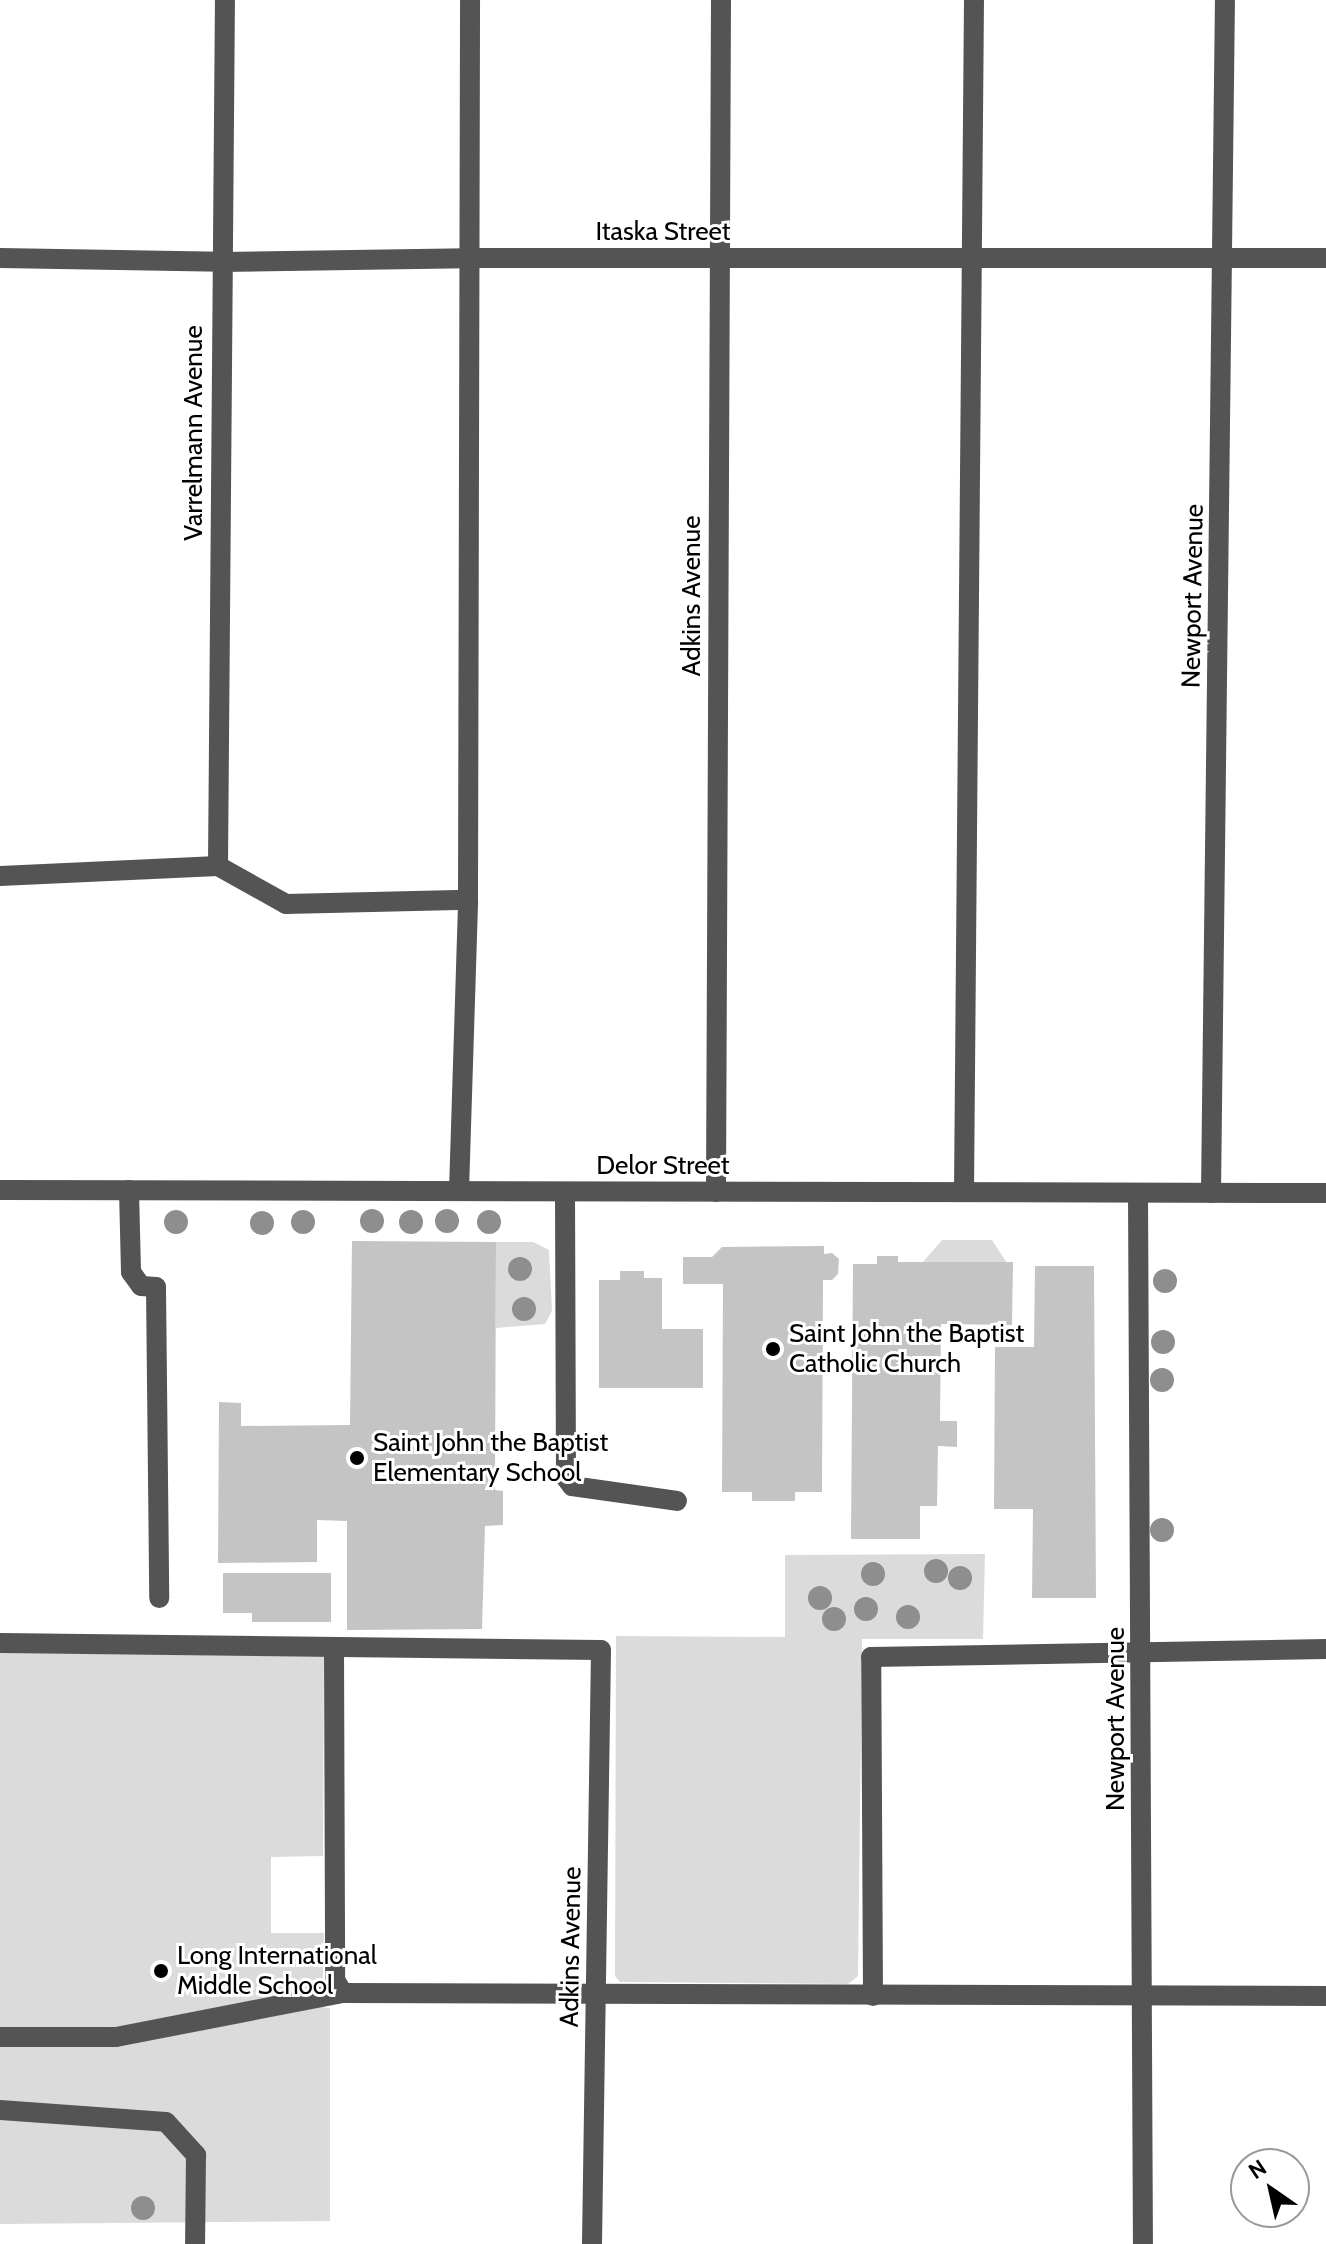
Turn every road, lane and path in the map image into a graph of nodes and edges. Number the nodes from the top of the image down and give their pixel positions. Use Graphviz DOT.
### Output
graph roads {
  1 [pos="225,0"];
  2 [pos="470,0"];
  3 [pos="721,0"];
  4 [pos="974,0"];
  5 [pos="1225,0"];
  6 [pos="971,257"];
  7 [pos="0,258"];
  8 [pos="466,258"];
  9 [pos="720,258"];
  10 [pos="1326,258"];
  11 [pos="1223,259"];
  12 [pos="221,262"];
  13 [pos="218,866"];
  14 [pos="0,876"];
  15 [pos="468,900"];
  16 [pos="0,1190"];
  17 [pos="129,1190"];
  18 [pos="459,1191"];
  19 [pos="565,1192"];
  20 [pos="716,1192"];
  21 [pos="964,1192"];
  22 [pos="1138,1193"];
  23 [pos="1211,1193"];
  24 [pos="1326,1193"];
  25 [pos="677,1501"];
  26 [pos="159,1598"];
  27 [pos="0,1643"];
  28 [pos="334,1647"];
  29 [pos="1326,1649"];
  30 [pos="1142,1652"];
  31 [pos="343,1993"];
  32 [pos="1143,1995"];
  33 [pos="596,1996"];
  34 [pos="873,1996"];
  35 [pos="1326,1996"];
  36 [pos="0,2037"];
  37 [pos="0,2110"];
  38 [pos="195,2244"];
  39 [pos="592,2244"];
  40 [pos="1143,2244"];
  1 -- 12 [label="street, Varrelmann Avenue"];
  2 -- 8 [label="street"];
  3 -- 9 [label="street, Adkins Avenue"];
  4 -- 6 [label="street"];
  5 -- 11 [label="street, Newport Avenue"];
  6 -- 9 [label="street, Itaska Street"];
  6 -- 11 [label="street, Itaska Street"];
  6 -- 21 [label="street"];
  7 -- 12 [label="street, Itaska Street"];
  8 -- 9 [label="street, Itaska Street"];
  8 -- 12 [label="street, Itaska Street"];
  8 -- 15 [label="street"];
  9 -- 20 [label="street, Adkins Avenue"];
  10 -- 11 [label="street, Itaska Street"];
  11 -- 23 [label="street, Newport Avenue"];
  12 -- 13 [label="street, Varrelmann Avenue"];
  13 -- 14 [label="street"];
  13 -- 15 [label="street"];
  15 -- 18 [label="street"];
  16 -- 17 [label="street, Delor Street"];
  17 -- 18 [label="street, Delor Street"];
  17 -- 26 [label="street"];
  18 -- 19 [label="street, Delor Street"];
  19 -- 20 [label="street, Delor Street"];
  19 -- 25 [label="street"];
  20 -- 21 [label="street, Delor Street"];
  21 -- 22 [label="street, Delor Street"];
  22 -- 23 [label="street, Delor Street"];
  22 -- 30 [label="street, Newport Avenue"];
  23 -- 24 [label="street, Delor Street"];
  27 -- 28 [label="street"];
  28 -- 31 [label="street"];
  28 -- 33 [label="street, Adkins Avenue"];
  29 -- 30 [label="street"];
  30 -- 32 [label="street, Newport Avenue"];
  30 -- 34 [label="street"];
  31 -- 33 [label="street"];
  31 -- 36 [label="street"];
  32 -- 34 [label="street"];
  32 -- 35 [label="street"];
  32 -- 40 [label="street, Newport Avenue"];
  33 -- 34 [label="street"];
  33 -- 39 [label="street, Adkins Avenue"];
  37 -- 38 [label="street"];
}
